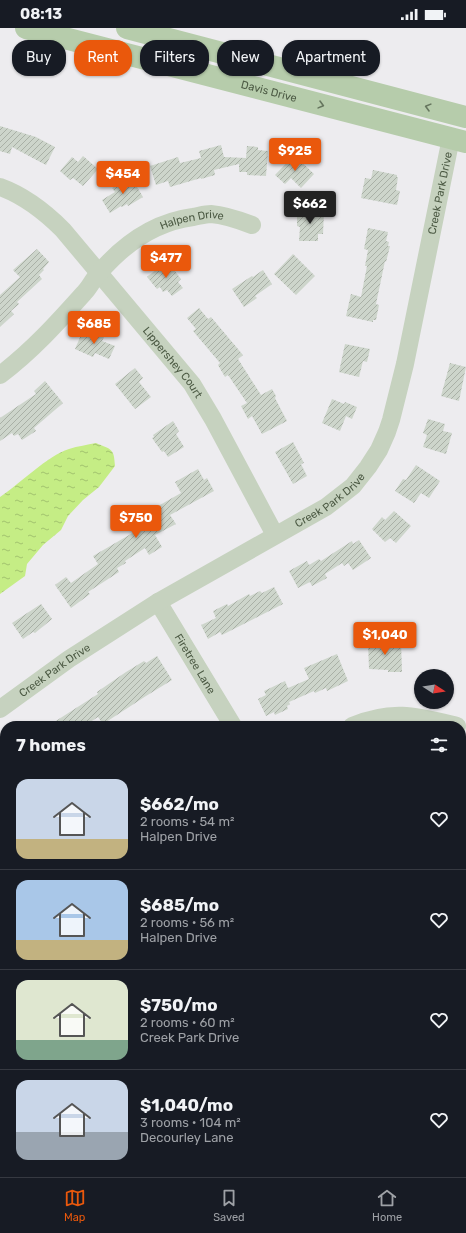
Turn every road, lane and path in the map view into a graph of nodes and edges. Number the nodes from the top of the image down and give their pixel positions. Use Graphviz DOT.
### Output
graph roads {
  1 [pos="26,28"];
  2 [pos="138,30"];
  3 [pos="466,117"];
  4 [pos="458,140"];
  5 [pos="0,187"];
  6 [pos="252,225"];
  7 [pos="98,273"];
  8 [pos="0,375"];
  9 [pos="275,535"];
  10 [pos="158,602"];
  11 [pos="0,709"];
  12 [pos="230,721"];
  13 [pos="367,721"];
  14 [pos="435,721"];
  1 -- 4 [label="main road, Davis Drive, one-way"];
  3 -- 2 [label="main road, one-way"];
  4 -- 9 [label="street, Creek Park Drive"];
  5 -- 7 [label="street, Lippershey Court"];
  6 -- 7 [label="street, Halpen Drive"];
  7 -- 8 [label="street, Halpen Drive"];
  7 -- 9 [label="street, Lippershey Court"];
  9 -- 10 [label="street, Creek Park Drive"];
  10 -- 11 [label="street, Creek Park Drive"];
  10 -- 12 [label="street, Firetree Lane"];
  13 -- 14 [label="street"];
}
